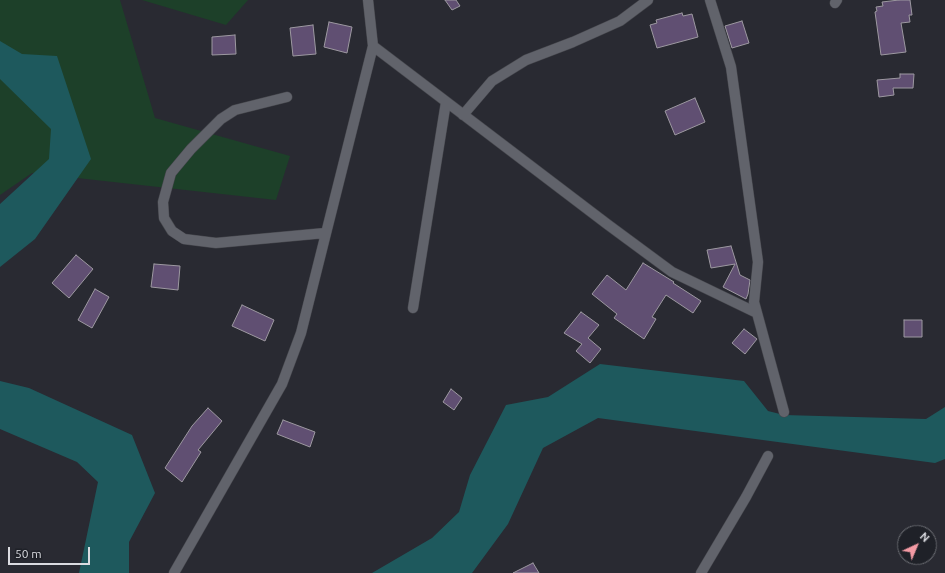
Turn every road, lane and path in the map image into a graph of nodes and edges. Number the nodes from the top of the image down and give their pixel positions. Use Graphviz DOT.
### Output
graph roads {
  1 [pos="368,0"];
  2 [pos="648,0"];
  3 [pos="710,0"];
  4 [pos="372,46"];
  5 [pos="287,97"];
  6 [pos="446,102"];
  7 [pos="463,115"];
  8 [pos="325,233"];
  9 [pos="413,308"];
  10 [pos="758,313"];
  11 [pos="784,412"];
  12 [pos="768,456"];
  13 [pos="174,573"];
  14 [pos="701,573"];
  1 -- 4 [label="street"];
  2 -- 7 [label="street"];
  3 -- 10 [label="street"];
  4 -- 6 [label="street"];
  4 -- 8 [label="street"];
  5 -- 8 [label="street"];
  6 -- 7 [label="street"];
  6 -- 9 [label="street"];
  7 -- 10 [label="street"];
  8 -- 13 [label="street"];
  10 -- 11 [label="street"];
  12 -- 14 [label="street"];
}
